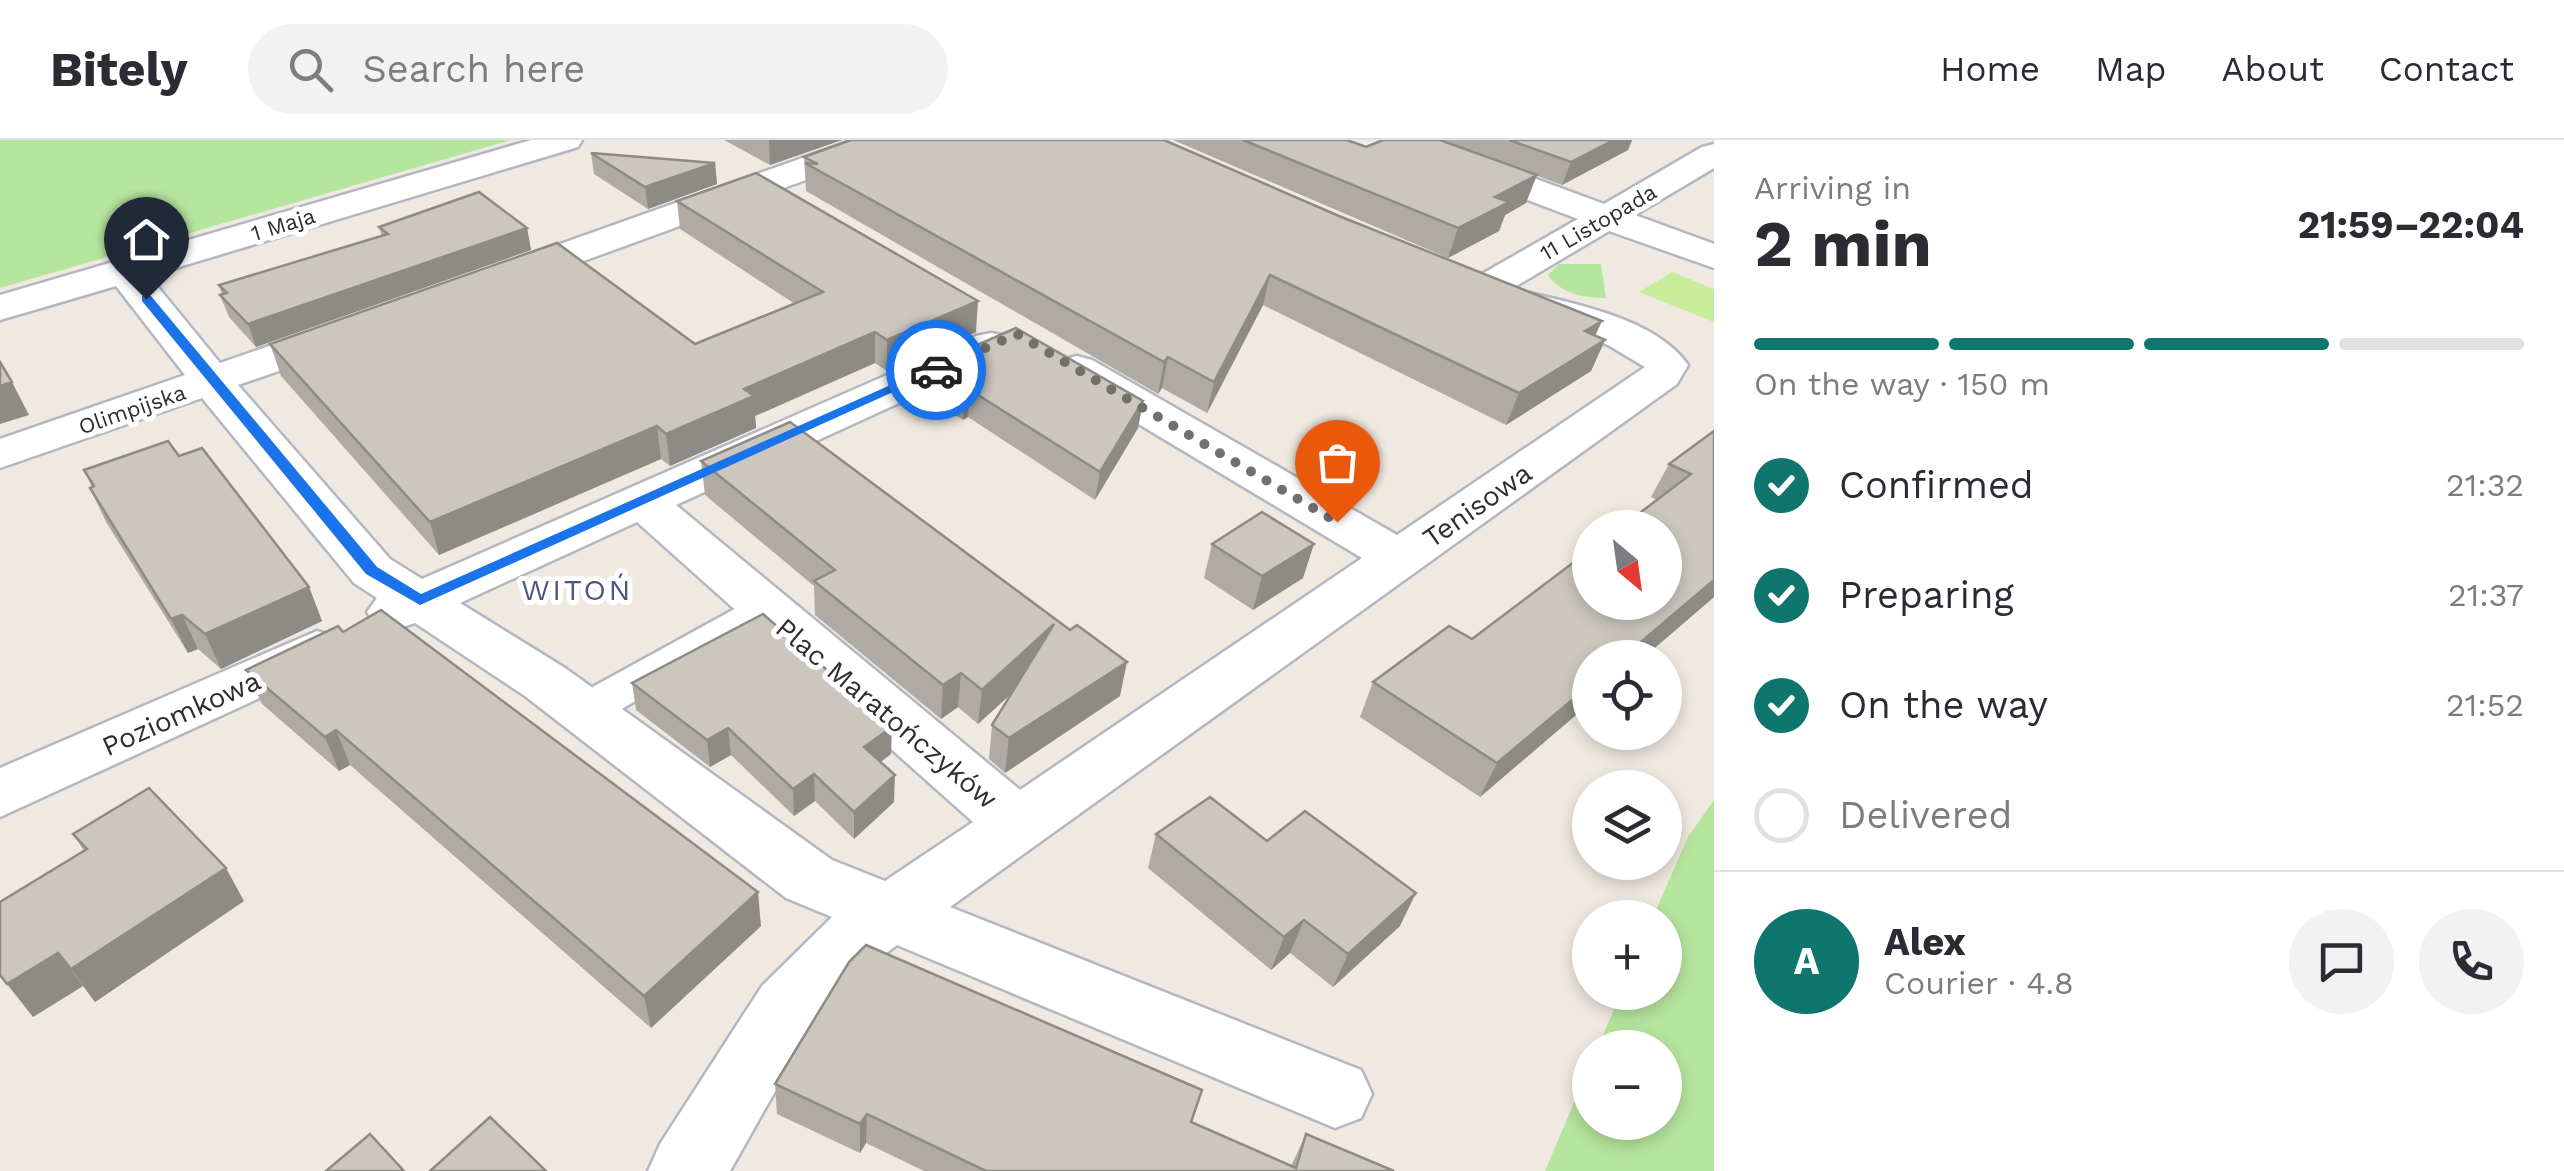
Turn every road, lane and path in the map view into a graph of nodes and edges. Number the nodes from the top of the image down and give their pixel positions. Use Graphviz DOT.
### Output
graph roads {
  1 [pos="566,140"];
  2 [pos="884,140"];
  3 [pos="1400,140"];
  4 [pos="1714,154"];
  5 [pos="759,184"];
  6 [pos="810,214"];
  7 [pos="1604,217"];
  8 [pos="1714,258"];
  9 [pos="124,271"];
  10 [pos="1463,282"];
  11 [pos="468,290"];
  12 [pos="0,308"];
  13 [pos="377,323"];
  14 [pos="212,382"];
  15 [pos="0,454"];
  16 [pos="643,502"];
  17 [pos="1401,559"];
  18 [pos="747,593"];
  19 [pos="420,600"];
  20 [pos="584,711"];
  21 [pos="0,794"];
  22 [pos="1016,822"];
  23 [pos="891,913"];
  24 [pos="1335,1094"];
  25 [pos="687,1171"];
  1 -- 9 [label="street, 1 Maja"];
  2 -- 5 [label="street"];
  3 -- 7 [label="street"];
  4 -- 7 [label="street, 11 Listopada"];
  5 -- 6 [label="street"];
  5 -- 11 [label="street"];
  7 -- 8 [label="street"];
  7 -- 10 [label="street, 11 Listopada"];
  9 -- 12 [label="street, 1 Maja"];
  9 -- 14 [label="street"];
  10 -- 17 [label="street, Tenisowa"];
  13 -- 14 [label="street, Olimpijska"];
  14 -- 15 [label="street, Olimpijska"];
  14 -- 19 [label="street"];
  16 -- 17 [label="street, Poziomkowa"];
  16 -- 18 [label="street, Plac Maratończyków"];
  16 -- 19 [label="street, Poziomkowa"];
  17 -- 22 [label="street, Tenisowa"];
  18 -- 20 [label="lane"];
  18 -- 22 [label="street, Plac Maratończyków"];
  19 -- 20 [label="street"];
  19 -- 21 [label="street, Poziomkowa"];
  20 -- 23 [label="street"];
  22 -- 23 [label="street, Plac Maratończyków"];
  23 -- 24 [label="street"];
  23 -- 25 [label="street, Plac Maratończyków"];
}
